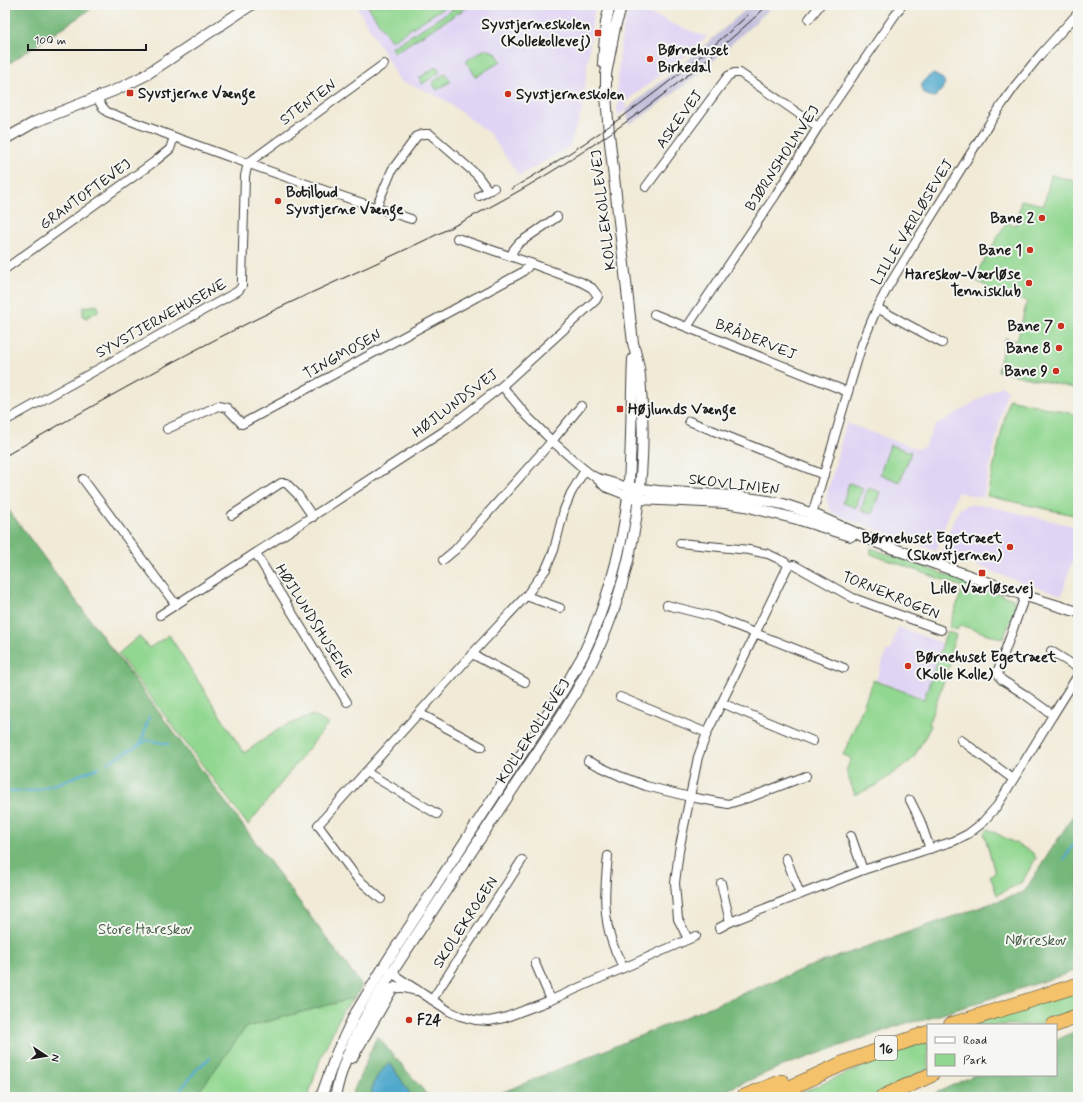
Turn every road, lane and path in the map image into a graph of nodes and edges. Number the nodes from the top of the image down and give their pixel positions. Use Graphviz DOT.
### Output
graph roads {
  1 [pos="250,5"];
  2 [pos="610,5"];
  3 [pos="622,5"];
  4 [pos="820,5"];
  5 [pos="902,5"];
  6 [pos="1078,13"];
  7 [pos="809,19"];
  8 [pos="384,64"];
  9 [pos="606,74"];
  10 [pos="98,98"];
  11 [pos="818,127"];
  12 [pos="174,137"];
  13 [pos="5,139"];
  14 [pos="248,163"];
  15 [pos="646,187"];
  16 [pos="479,196"];
  17 [pos="376,208"];
  18 [pos="557,217"];
  19 [pos="411,219"];
  20 [pos="457,238"];
  21 [pos="511,256"];
  22 [pos="530,263"];
  23 [pos="5,269"];
  24 [pos="877,308"];
  25 [pos="654,314"];
  26 [pos="687,327"];
  27 [pos="634,343"];
  28 [pos="942,343"];
  29 [pos="502,386"];
  30 [pos="848,392"];
  31 [pos="582,406"];
  32 [pos="5,421"];
  33 [pos="689,421"];
  34 [pos="167,428"];
  35 [pos="552,441"];
  36 [pos="585,470"];
  37 [pos="824,475"];
  38 [pos="83,479"];
  39 [pos="628,491"];
  40 [pos="639,494"];
  41 [pos="232,515"];
  42 [pos="313,517"];
  43 [pos="811,518"];
  44 [pos="680,543"];
  45 [pos="256,554"];
  46 [pos="443,560"];
  47 [pos="788,566"];
  48 [pos="526,596"];
  49 [pos="1025,596"];
  50 [pos="176,605"];
  51 [pos="667,605"];
  52 [pos="560,608"];
  53 [pos="1078,612"];
  54 [pos="160,615"];
  55 [pos="942,630"];
  56 [pos="755,634"];
  57 [pos="1051,651"];
  58 [pos="472,654"];
  59 [pos="844,668"];
  60 [pos="1078,668"];
  61 [pos="1078,675"];
  62 [pos="525,682"];
  63 [pos="620,697"];
  64 [pos="347,702"];
  65 [pos="722,703"];
  66 [pos="419,713"];
  67 [pos="1053,715"];
  68 [pos="707,733"];
  69 [pos="961,740"];
  70 [pos="813,741"];
  71 [pos="482,747"];
  72 [pos="588,761"];
  73 [pos="366,772"];
  74 [pos="806,776"];
  75 [pos="1013,779"];
  76 [pos="690,797"];
  77 [pos="910,800"];
  78 [pos="437,814"];
  79 [pos="850,836"];
  80 [pos="930,849"];
  81 [pos="608,856"];
  82 [pos="786,858"];
  83 [pos="522,860"];
  84 [pos="863,870"];
  85 [pos="721,883"];
  86 [pos="800,894"];
  87 [pos="381,899"];
  88 [pos="730,922"];
  89 [pos="719,928"];
  90 [pos="535,963"];
  91 [pos="383,968"];
  92 [pos="623,968"];
  93 [pos="392,974"];
  94 [pos="1078,985"];
  95 [pos="416,990"];
  96 [pos="432,1000"];
  97 [pos="551,1000"];
  98 [pos="1078,1016"];
  99 [pos="954,1024"];
  100 [pos="1057,1024"];
  101 [pos="927,1033"];
  102 [pos="844,1063"];
  103 [pos="340,1075"];
  104 [pos="929,1076"];
  105 [pos="321,1097"];
  106 [pos="335,1097"];
  107 [pos="744,1097"];
  108 [pos="770,1097"];
  109 [pos="883,1097"];
  1 -- 10 [label="street"];
  2 -- 9 [label="street, KOLLEKOLLEVEJ"];
  3 -- 9 [label="street, KOLLEKOLLEVEJ"];
  4 -- 7 [label="street"];
  5 -- 11 [label="street, BJØRNSHOLMVEJ"];
  6 -- 24 [label="street, LILLE VÆRLØSEVEJ"];
  8 -- 14 [label="street, STENTEN"];
  9 -- 27 [label="street, KOLLEKOLLEVEJ"];
  10 -- 12 [label="street"];
  10 -- 13 [label="street"];
  11 -- 15 [label="street, ASKEVEJ"];
  11 -- 26 [label="street, BJØRNSHOLMVEJ"];
  12 -- 14 [label="street"];
  12 -- 23 [label="street, GRANTOFTEVEJ"];
  14 -- 17 [label="street"];
  14 -- 32 [label="street, SYVSTJERNEHUSENE"];
  16 -- 17 [label="street"];
  17 -- 19 [label="street"];
  18 -- 21 [label="street"];
  20 -- 21 [label="street"];
  21 -- 22 [label="street"];
  22 -- 29 [label="street, HØJLUNDSVEJ"];
  22 -- 34 [label="street, TINGMOSEN"];
  24 -- 28 [label="street"];
  24 -- 30 [label="street, LILLE VÆRLØSEVEJ"];
  25 -- 26 [label="street, BRÅDERVEJ"];
  26 -- 30 [label="street, BRÅDERVEJ"];
  27 -- 39 [label="street, KOLLEKOLLEVEJ"];
  27 -- 40 [label="street, KOLLEKOLLEVEJ"];
  29 -- 35 [label="street"];
  29 -- 42 [label="street, HØJLUNDSVEJ"];
  30 -- 37 [label="street, LILLE VÆRLØSEVEJ"];
  31 -- 35 [label="street"];
  33 -- 37 [label="street"];
  35 -- 36 [label="street"];
  35 -- 46 [label="street"];
  36 -- 39 [label="street"];
  36 -- 48 [label="street"];
  37 -- 43 [label="street, LILLE VÆRLØSEVEJ"];
  38 -- 50 [label="street"];
  39 -- 40 [label="street, SKOVLINIEN"];
  39 -- 91 [label="street, KOLLEKOLLEVEJ"];
  40 -- 43 [label="street, SKOVLINIEN"];
  40 -- 93 [label="street, KOLLEKOLLEVEJ"];
  41 -- 42 [label="street"];
  42 -- 45 [label="street, HØJLUNDSVEJ"];
  43 -- 49 [label="street, SKOVLINIEN"];
  44 -- 47 [label="street, TORNEKROGEN"];
  45 -- 50 [label="street, HØJLUNDSVEJ"];
  45 -- 64 [label="street, HØJLUNDSHUSENE"];
  47 -- 55 [label="street, TORNEKROGEN"];
  47 -- 56 [label="street"];
  48 -- 52 [label="street"];
  48 -- 58 [label="street"];
  49 -- 53 [label="street, SKOVLINIEN"];
  49 -- 67 [label="street"];
  50 -- 54 [label="street, HØJLUNDSVEJ"];
  51 -- 56 [label="street"];
  56 -- 59 [label="street"];
  56 -- 65 [label="street"];
  57 -- 60 [label="street"];
  58 -- 62 [label="street"];
  58 -- 66 [label="street"];
  61 -- 67 [label="street"];
  63 -- 68 [label="street"];
  65 -- 68 [label="street"];
  65 -- 70 [label="street"];
  66 -- 71 [label="street"];
  66 -- 73 [label="street"];
  67 -- 75 [label="street"];
  68 -- 76 [label="street"];
  69 -- 75 [label="street"];
  72 -- 76 [label="street"];
  73 -- 78 [label="street"];
  73 -- 87 [label="street"];
  74 -- 76 [label="street"];
  75 -- 80 [label="street"];
  76 -- 92 [label="street"];
  77 -- 80 [label="street"];
  79 -- 84 [label="street"];
  80 -- 84 [label="street"];
  81 -- 92 [label="street"];
  82 -- 86 [label="street"];
  83 -- 96 [label="street, SKOLEKROGEN"];
  84 -- 86 [label="street"];
  85 -- 88 [label="street"];
  86 -- 88 [label="street"];
  88 -- 89 [label="street"];
  90 -- 97 [label="street"];
  91 -- 93 [label="street"];
  91 -- 105 [label="street, KOLLEKOLLEVEJ"];
  92 -- 97 [label="street"];
  93 -- 95 [label="street"];
  93 -- 103 [label="street, KOLLEKOLLEVEJ"];
  94 -- 99 [label="highway"];
  95 -- 96 [label="street"];
  95 -- 103 [label="street"];
  96 -- 97 [label="street"];
  98 -- 100 [label="highway"];
  101 -- 102 [label="highway, 16"];
  102 -- 107 [label="highway"];
  102 -- 108 [label="highway, 16"];
  103 -- 106 [label="street, KOLLEKOLLEVEJ"];
  104 -- 109 [label="highway"];
}
